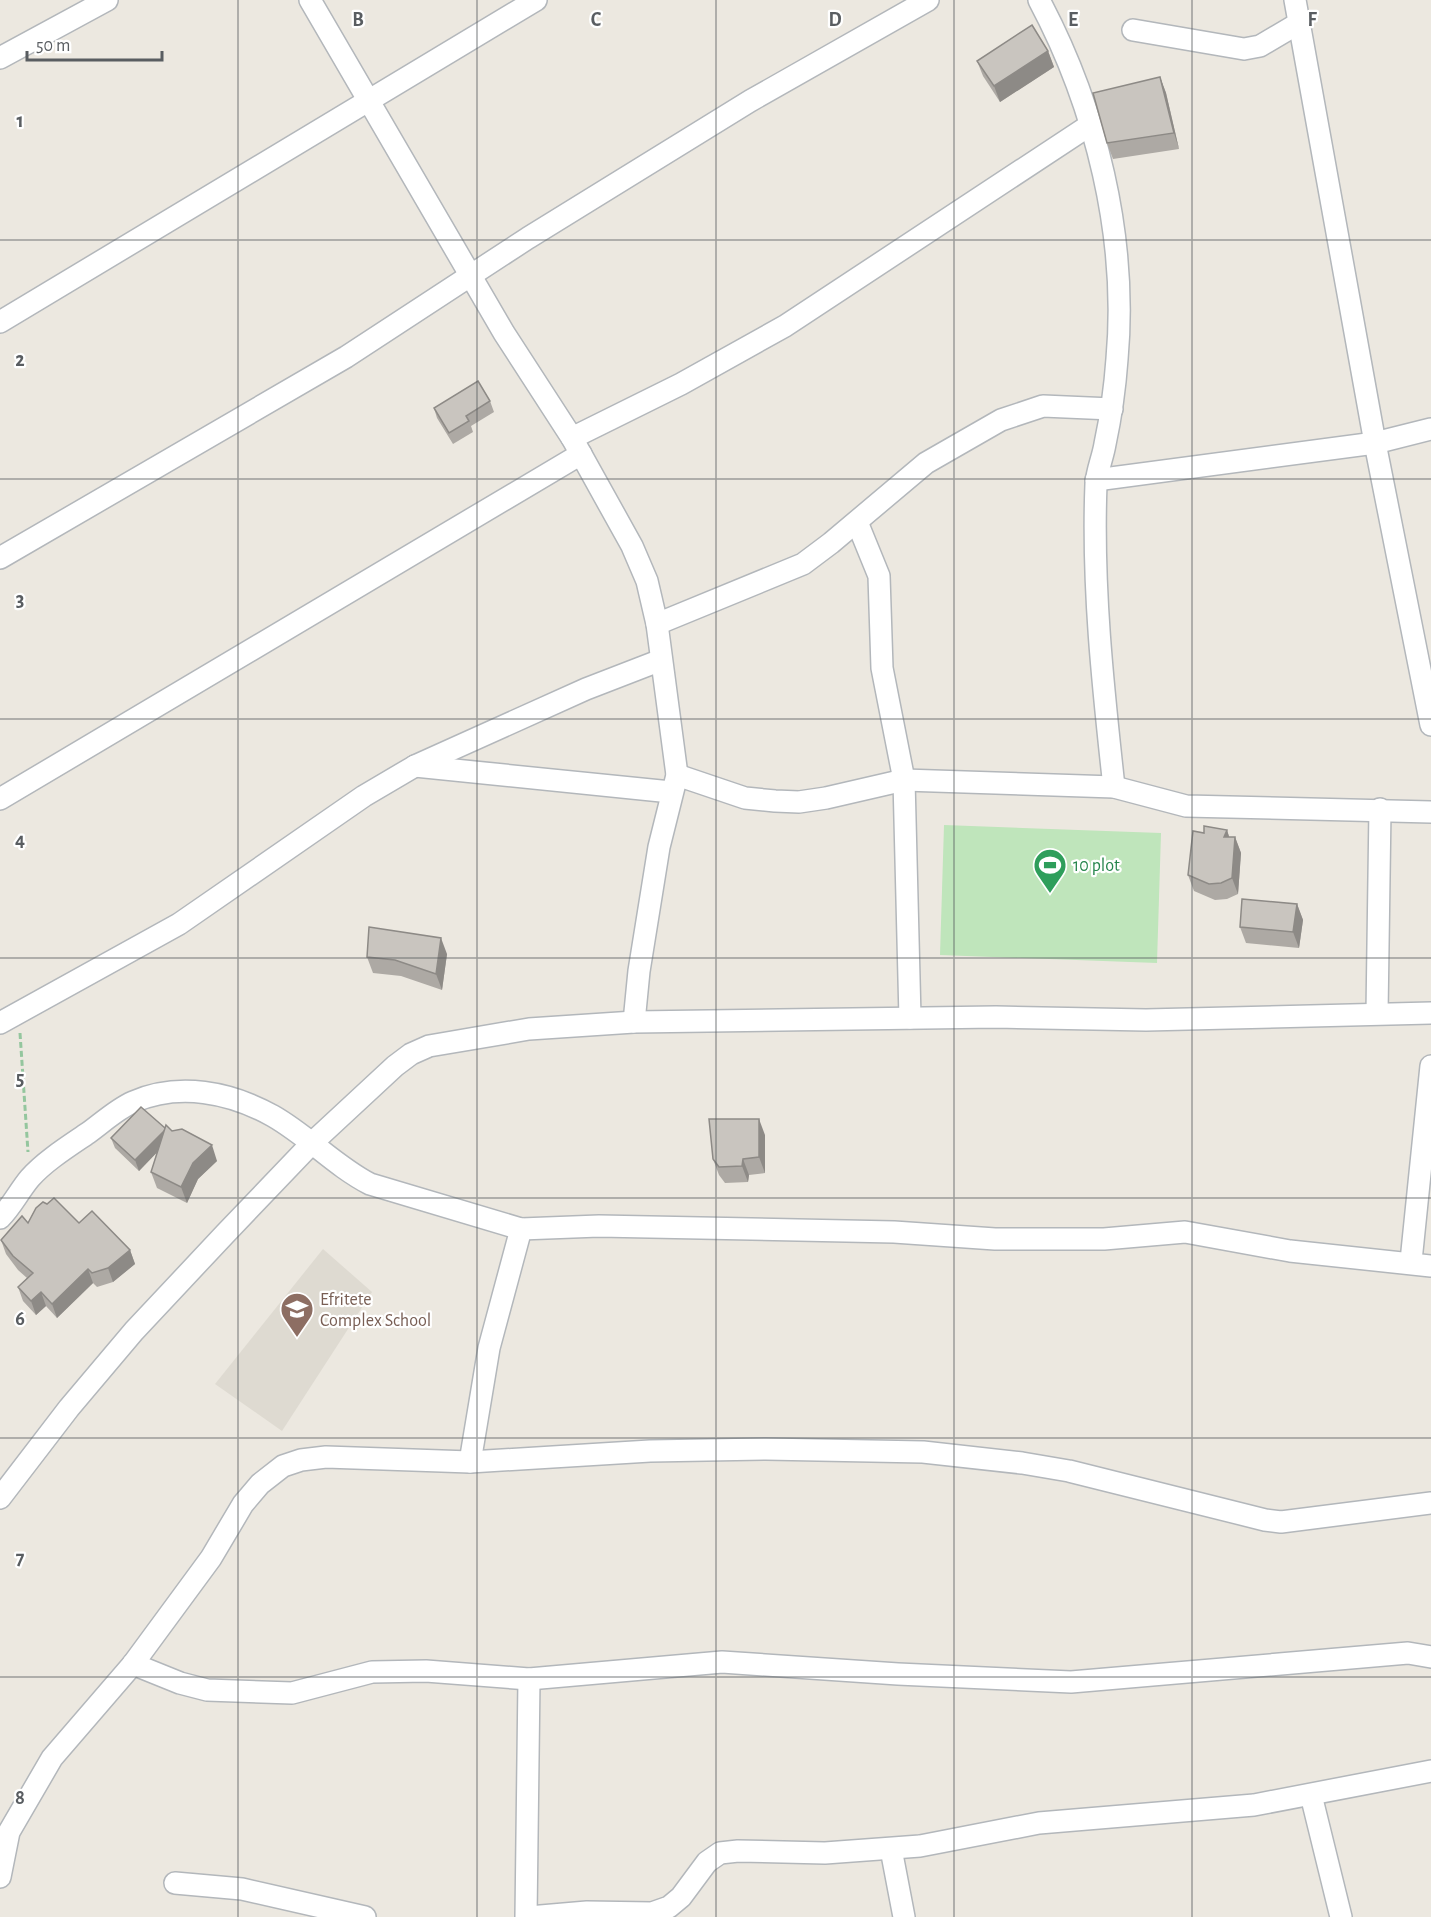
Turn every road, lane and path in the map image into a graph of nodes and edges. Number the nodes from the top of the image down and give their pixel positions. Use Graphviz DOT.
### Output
graph roads {
  1 [pos="107,0"];
  2 [pos="310,0"];
  3 [pos="536,0"];
  4 [pos="928,0"];
  5 [pos="1039,0"];
  6 [pos="1295,0"];
  7 [pos="1299,23"];
  8 [pos="1133,30"];
  9 [pos="0,58"];
  10 [pos="367,99"];
  11 [pos="1090,125"];
  12 [pos="471,277"];
  13 [pos="0,322"];
  14 [pos="1112,409"];
  15 [pos="1431,429"];
  16 [pos="1375,443"];
  17 [pos="577,446"];
  18 [pos="1096,480"];
  19 [pos="857,522"];
  20 [pos="0,558"];
  21 [pos="657,624"];
  22 [pos="662,660"];
  23 [pos="1431,725"];
  24 [pos="416,766"];
  25 [pos="903,780"];
  26 [pos="674,784"];
  27 [pos="1114,787"];
  28 [pos="0,799"];
  29 [pos="1380,809"];
  30 [pos="1431,812"];
  31 [pos="1431,1013"];
  32 [pos="1377,1014"];
  33 [pos="910,1018"];
  34 [pos="9,1019"];
  35 [pos="634,1022"];
  36 [pos="1431,1066"];
  37 [pos="312,1143"];
  38 [pos="30,1178"];
  39 [pos="0,1218"];
  40 [pos="521,1229"];
  41 [pos="1421,1264"];
  42 [pos="470,1462"];
  43 [pos="0,1498"];
  44 [pos="1431,1503"];
  45 [pos="1431,1657"];
  46 [pos="133,1664"];
  47 [pos="529,1679"];
  48 [pos="1431,1771"];
  49 [pos="1311,1795"];
  50 [pos="891,1849"];
  51 [pos="0,1877"];
  52 [pos="175,1883"];
  53 [pos="365,1917"];
  54 [pos="527,1917"];
  55 [pos="904,1917"];
  56 [pos="1341,1917"];
  1 -- 9 [label="street"];
  2 -- 10 [label="street"];
  3 -- 10 [label="street"];
  4 -- 12 [label="street"];
  5 -- 11 [label="street"];
  6 -- 7 [label="street"];
  7 -- 8 [label="street"];
  7 -- 16 [label="street"];
  10 -- 12 [label="street"];
  10 -- 13 [label="street"];
  11 -- 14 [label="street"];
  11 -- 17 [label="street"];
  12 -- 17 [label="street"];
  12 -- 20 [label="street"];
  14 -- 18 [label="street"];
  14 -- 19 [label="street"];
  15 -- 16 [label="street"];
  16 -- 18 [label="street"];
  16 -- 23 [label="street"];
  17 -- 21 [label="street"];
  17 -- 28 [label="street"];
  18 -- 27 [label="street"];
  19 -- 21 [label="street"];
  19 -- 25 [label="street"];
  21 -- 22 [label="street"];
  22 -- 24 [label="street"];
  22 -- 26 [label="street"];
  24 -- 26 [label="street"];
  24 -- 34 [label="street"];
  25 -- 26 [label="street"];
  25 -- 27 [label="street"];
  25 -- 33 [label="street"];
  26 -- 35 [label="street"];
  27 -- 29 [label="street"];
  29 -- 30 [label="street"];
  29 -- 32 [label="street"];
  31 -- 32 [label="street"];
  32 -- 33 [label="street"];
  33 -- 35 [label="street"];
  34 -- 38 [label="path"];
  35 -- 37 [label="street"];
  36 -- 41 [label="street"];
  37 -- 38 [label="street"];
  37 -- 40 [label="street"];
  37 -- 43 [label="street"];
  38 -- 39 [label="street"];
  40 -- 41 [label="street"];
  40 -- 42 [label="street"];
  42 -- 44 [label="street"];
  42 -- 46 [label="street"];
  45 -- 47 [label="street"];
  46 -- 47 [label="street"];
  46 -- 51 [label="street"];
  47 -- 54 [label="street"];
  48 -- 49 [label="street"];
  49 -- 50 [label="street"];
  49 -- 56 [label="street"];
  50 -- 54 [label="street"];
  50 -- 55 [label="street"];
  52 -- 53 [label="street"];
}
